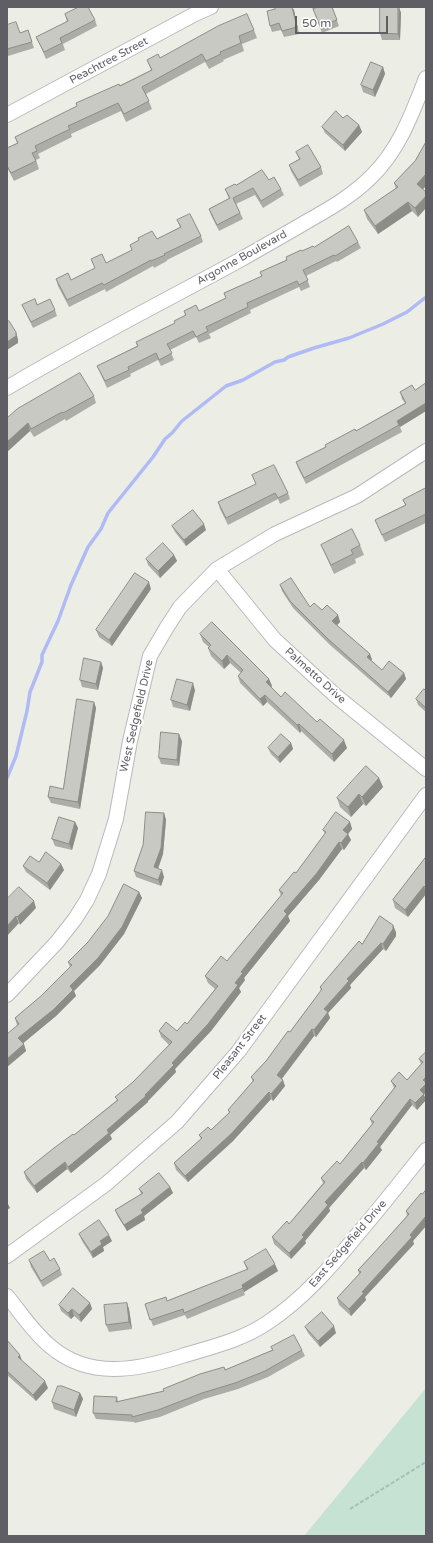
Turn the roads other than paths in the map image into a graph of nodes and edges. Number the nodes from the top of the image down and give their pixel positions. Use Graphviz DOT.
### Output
graph roads {
  1 [pos="211,7"];
  2 [pos="194,11"];
  3 [pos="426,78"];
  4 [pos="7,115"];
  5 [pos="7,388"];
  6 [pos="426,451"];
  7 [pos="217,569"];
  8 [pos="426,769"];
  9 [pos="426,795"];
  10 [pos="7,995"];
  11 [pos="426,1150"];
  12 [pos="7,1256"];
  13 [pos="7,1296"];
  1 -- 2 [label="street, Peachtree Street"];
  2 -- 4 [label="street, Peachtree Street"];
  3 -- 5 [label="street, Argonne Boulevard"];
  6 -- 7 [label="street, West Sedgefield Drive"];
  7 -- 8 [label="street, Palmetto Drive"];
  7 -- 10 [label="street, West Sedgefield Drive"];
  9 -- 12 [label="street, Pleasant Street"];
  11 -- 13 [label="street, East Sedgefield Drive"];
}
